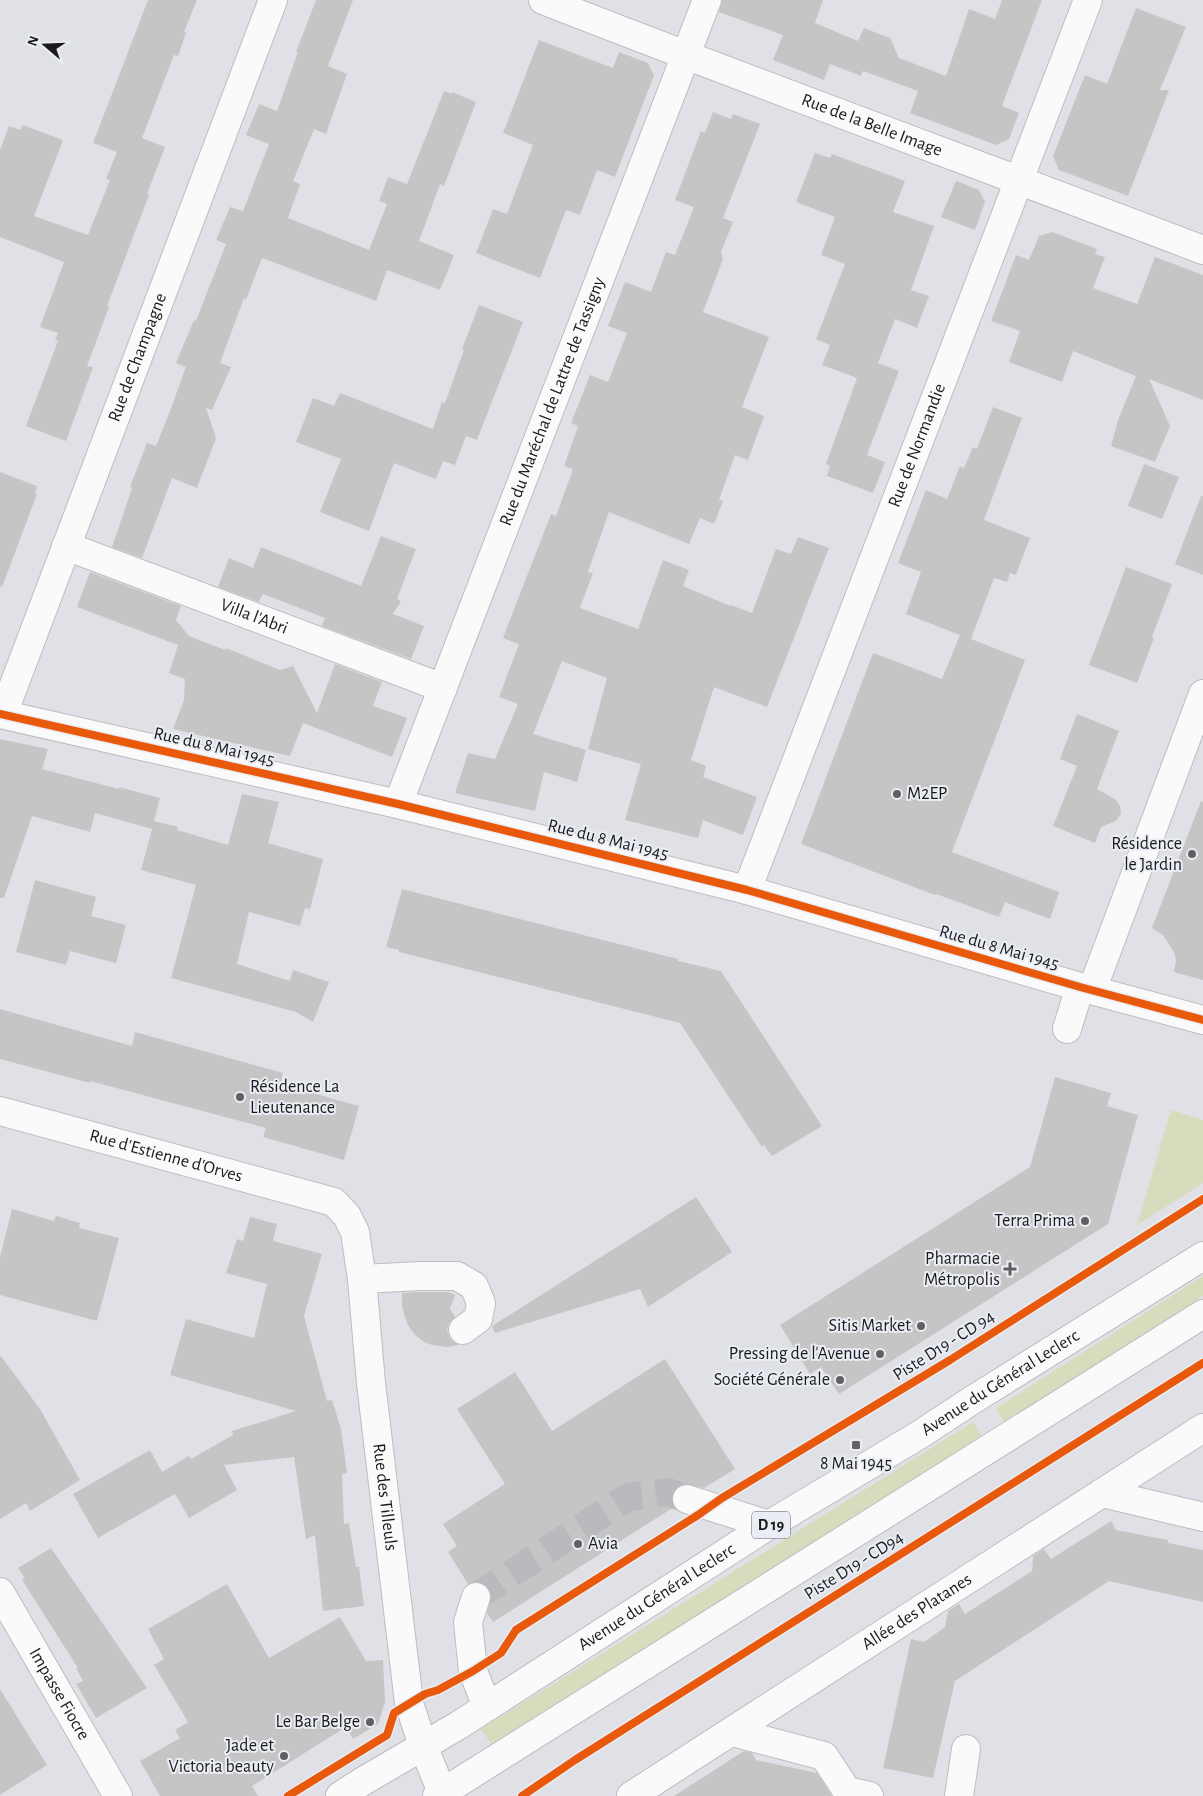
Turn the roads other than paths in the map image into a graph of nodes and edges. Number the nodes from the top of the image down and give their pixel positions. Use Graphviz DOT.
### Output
graph roads {
  1 [pos="273,0"];
  2 [pos="543,0"];
  3 [pos="707,0"];
  4 [pos="1088,0"];
  5 [pos="686,56"];
  6 [pos="1019,180"];
  7 [pos="1203,250"];
  8 [pos="66,546"];
  9 [pos="443,688"];
  10 [pos="1203,694"];
  11 [pos="2,714"];
  12 [pos="398,804"];
  13 [pos="747,890"];
  14 [pos="1086,988"];
  15 [pos="1203,1020"];
  16 [pos="1068,1029"];
  17 [pos="0,1111"];
  18 [pos="334,1202"];
  19 [pos="1203,1256"];
  20 [pos="362,1279"];
  21 [pos="1203,1314"];
  22 [pos="463,1330"];
  23 [pos="1203,1428"];
  24 [pos="1102,1493"];
  25 [pos="687,1499"];
  26 [pos="1203,1517"];
  27 [pos="769,1526"];
  28 [pos="0,1592"];
  29 [pos="476,1597"];
  30 [pos="487,1707"];
  31 [pos="732,1732"];
  32 [pos="423,1746"];
  33 [pos="966,1749"];
  34 [pos="440,1794"];
  35 [pos="118,1796"];
  36 [pos="340,1796"];
  37 [pos="632,1796"];
  38 [pos="869,1796"];
  39 [pos="959,1796"];
  1 -- 8 [label="street, Rue de Champagne"];
  2 -- 5 [label="street, Rue de la Belle Image"];
  3 -- 5 [label="street, Rue du Maréchal de Lattre de Tassigny"];
  4 -- 6 [label="street, Rue de Normandie"];
  5 -- 6 [label="street, Rue de la Belle Image"];
  5 -- 9 [label="street, Rue du Maréchal de Lattre de Tassigny"];
  6 -- 7 [label="street, Rue de la Belle Image"];
  6 -- 13 [label="street, Rue de Normandie"];
  8 -- 9 [label="street, Villa l'Abri"];
  8 -- 11 [label="street, Rue de Champagne"];
  9 -- 12 [label="street, Rue du Maréchal de Lattre de Tassigny"];
  10 -- 14 [label="street"];
  11 -- 12 [label="street, Rue du 8 Mai 1945"];
  12 -- 13 [label="street, Rue du 8 Mai 1945"];
  13 -- 14 [label="street, Rue du 8 Mai 1945"];
  14 -- 15 [label="street, Rue du 8 Mai 1945"];
  14 -- 16 [label="street"];
  17 -- 18 [label="street, Rue d'Estienne d'Orves"];
  18 -- 20 [label="street, Rue des Tilleuls"];
  19 -- 27 [label="street, Avenue du Général Leclerc / D 19"];
  20 -- 22 [label="street"];
  20 -- 32 [label="street, Rue des Tilleuls"];
  21 -- 34 [label="street"];
  23 -- 24 [label="street, Allée des Platanes"];
  24 -- 26 [label="street"];
  24 -- 31 [label="street, Allée des Platanes"];
  25 -- 27 [label="street"];
  27 -- 30 [label="street, Avenue du Général Leclerc / D 19"];
  28 -- 35 [label="street, Impasse Fiocre"];
  29 -- 30 [label="street"];
  30 -- 32 [label="street, Avenue du Général Leclerc / D 19"];
  31 -- 37 [label="street, Allée des Platanes"];
  31 -- 38 [label="street"];
  32 -- 34 [label="street, Rue des Tilleuls"];
  32 -- 36 [label="street, Avenue du Général Leclerc / D 19"];
  33 -- 39 [label="street"];
}
